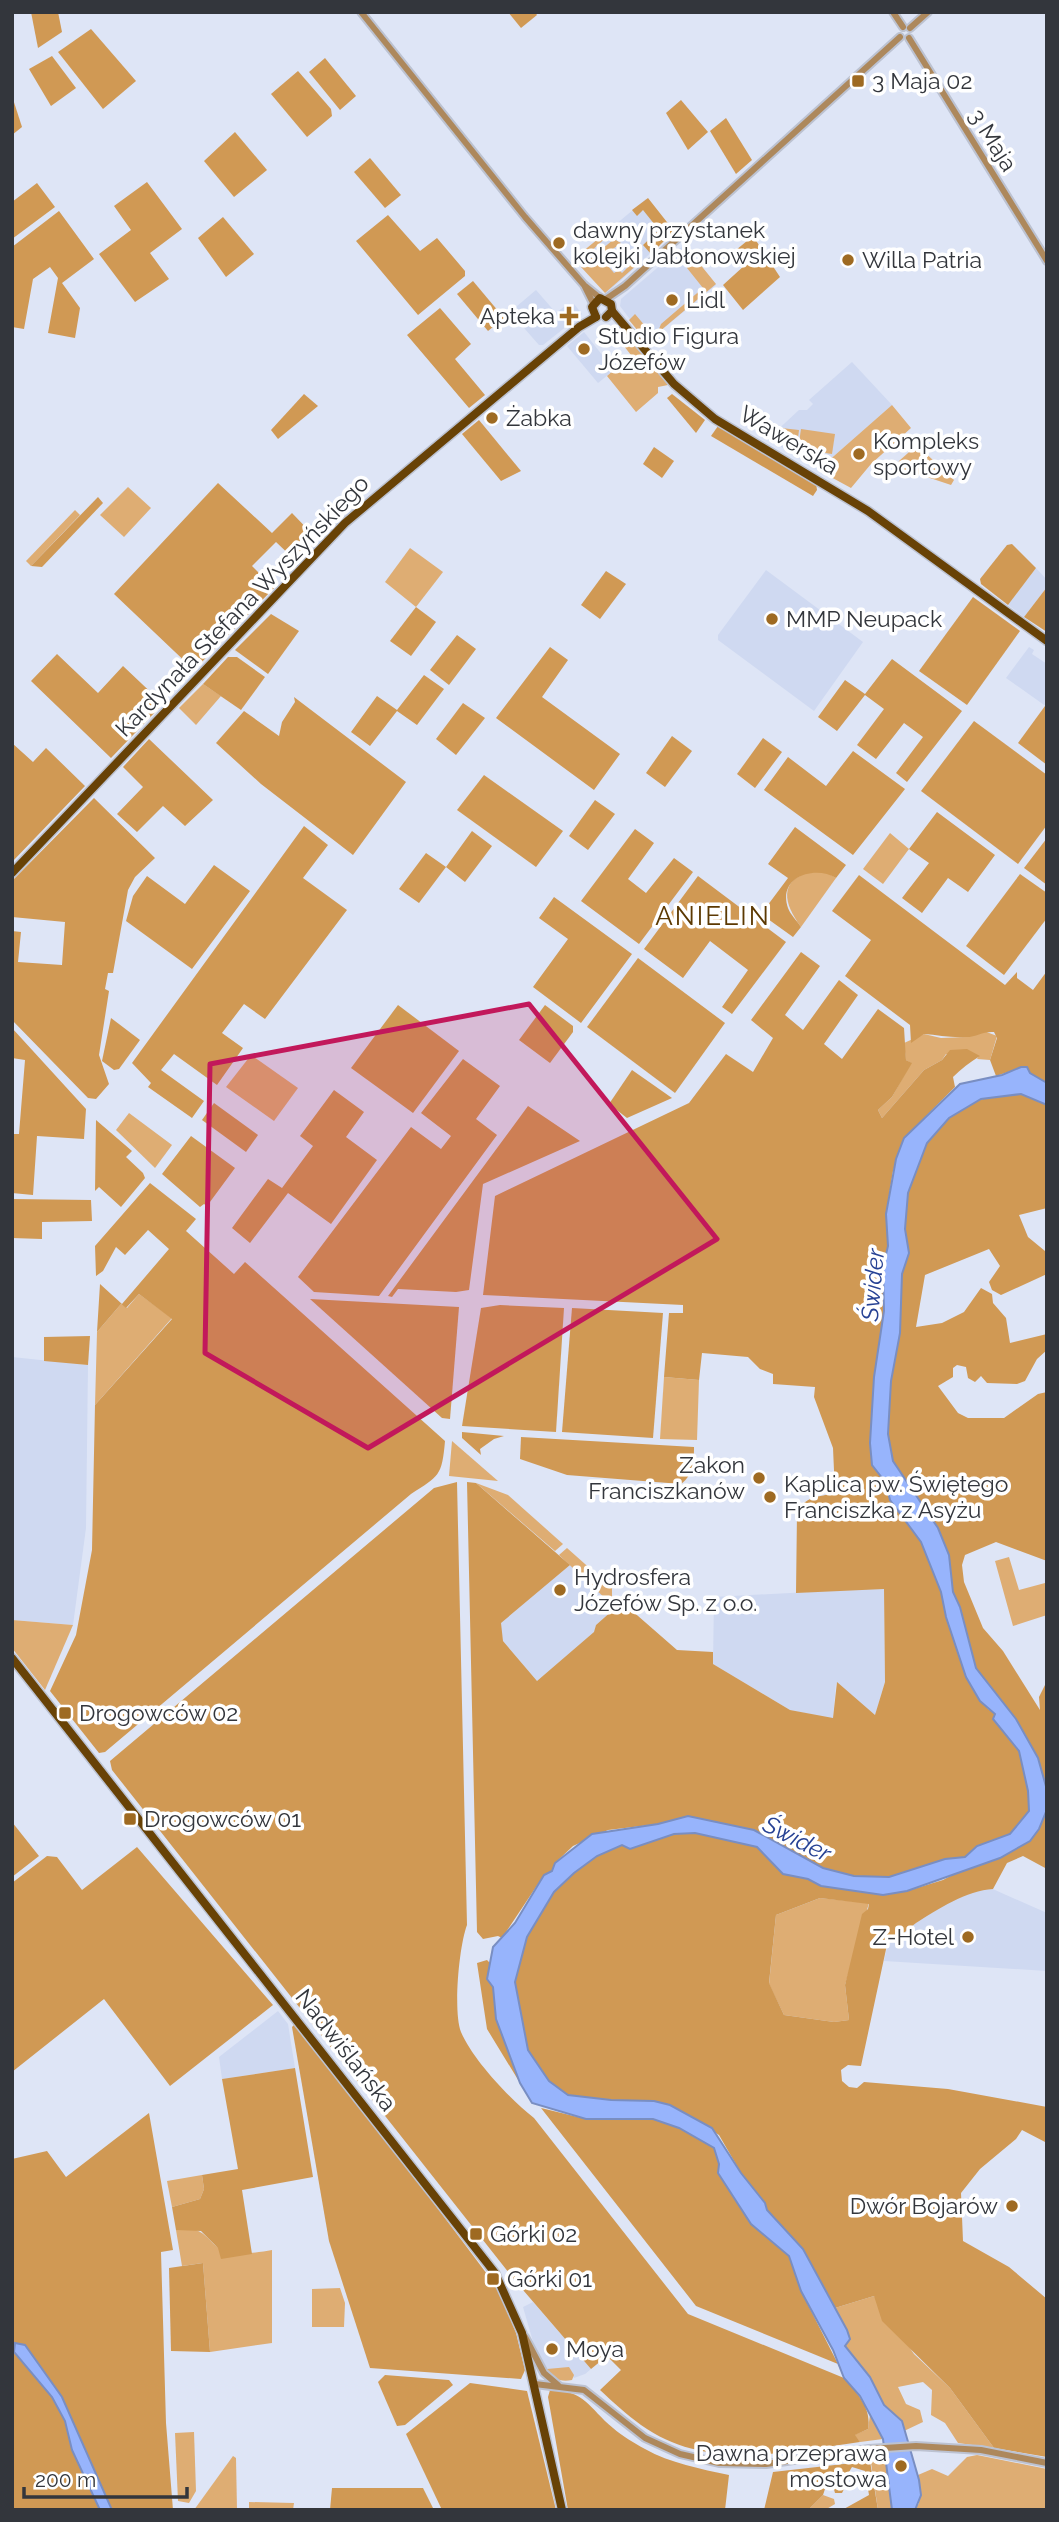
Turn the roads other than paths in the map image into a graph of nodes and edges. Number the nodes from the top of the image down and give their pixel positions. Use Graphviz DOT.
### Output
graph roads {
  1 [pos="361,12"];
  2 [pos="893,12"];
  3 [pos="928,12"];
  4 [pos="906,28"];
  5 [pos="900,37"];
  6 [pos="909,38"];
  7 [pos="1047,261"];
  8 [pos="602,307"];
  9 [pos="1047,642"];
  10 [pos="12,873"];
  11 [pos="12,1658"];
  12 [pos="522,2333"];
  13 [pos="535,2384"];
  14 [pos="559,2386"];
  15 [pos="1047,2463"];
  16 [pos="562,2510"];
  1 -- 8 [label="street"];
  2 -- 4 [label="street"];
  3 -- 4 [label="street"];
  4 -- 5 [label="street"];
  4 -- 6 [label="street"];
  5 -- 6 [label="street"];
  5 -- 8 [label="street, Kardynała Stefana Wyszyńskiego"];
  6 -- 7 [label="street, 3 Maja"];
  8 -- 9 [label="main road, Wawerska"];
  8 -- 10 [label="main road, Kardynała Stefana Wyszyńskiego"];
  11 -- 12 [label="main road, Nadwiślańska"];
  12 -- 13 [label="main road, Nadwiślańska"];
  12 -- 14 [label="street"];
  13 -- 14 [label="street"];
  13 -- 16 [label="main road, Nadwiślańska"];
  14 -- 15 [label="street"];
}
